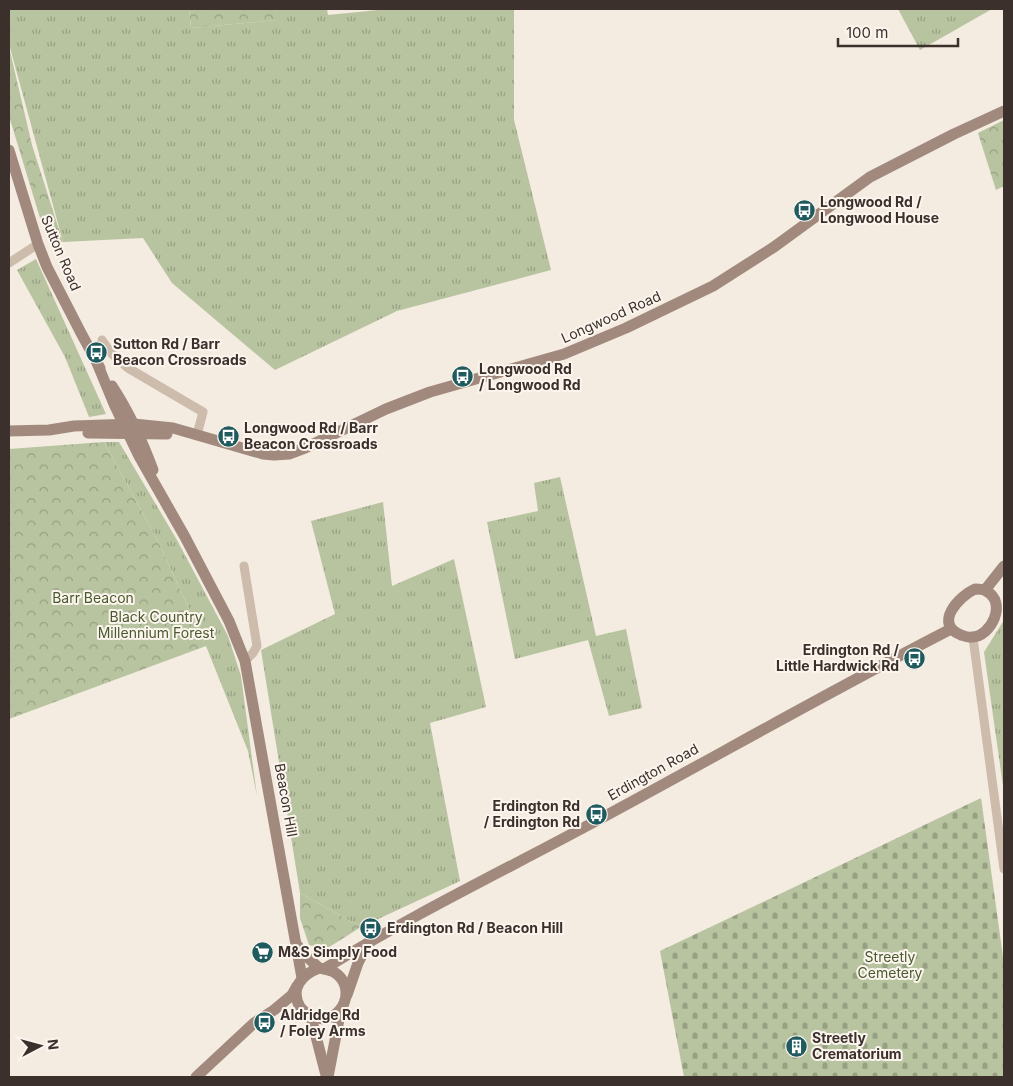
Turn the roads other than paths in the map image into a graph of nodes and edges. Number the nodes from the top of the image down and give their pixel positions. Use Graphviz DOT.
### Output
graph roads {
  1 [pos="1004,111"];
  2 [pos="9,150"];
  3 [pos="38,244"];
  4 [pos="9,263"];
  5 [pos="102,340"];
  6 [pos="131,429"];
  7 [pos="9,431"];
  8 [pos="198,435"];
  9 [pos="244,566"];
  10 [pos="1004,566"];
  11 [pos="985,590"];
  12 [pos="1000,603"];
  13 [pos="952,629"];
  14 [pos="973,638"];
  15 [pos="245,662"];
  16 [pos="1004,869"];
  17 [pos="369,941"];
  18 [pos="296,944"];
  19 [pos="322,968"];
  20 [pos="300,982"];
  21 [pos="346,995"];
  22 [pos="274,1010"];
  23 [pos="341,1010"];
  24 [pos="307,1014"];
  25 [pos="196,1077"];
  26 [pos="327,1077"];
  1 -- 8 [label="main road, Longwood Road"];
  2 -- 3 [label="main road, Sutton Road"];
  3 -- 4 [label="street"];
  3 -- 6 [label="main road, Sutton Road"];
  5 -- 8 [label="street"];
  6 -- 7 [label="main road, Longwood Road"];
  6 -- 8 [label="main road, Longwood Road"];
  6 -- 15 [label="main road, Beacon Hill"];
  9 -- 15 [label="street"];
  10 -- 11 [label="main road"];
  11 -- 12 [label="main road"];
  11 -- 13 [label="main road"];
  12 -- 14 [label="main road"];
  13 -- 14 [label="main road"];
  13 -- 17 [label="main road, Erdington Road"];
  14 -- 16 [label="street"];
  15 -- 18 [label="main road, Beacon Hill"];
  17 -- 19 [label="main road, Erdington Road"];
  17 -- 21 [label="main road"];
  18 -- 19 [label="main road"];
  18 -- 20 [label="main road, Beacon Hill"];
  19 -- 20 [label="main road"];
  19 -- 21 [label="main road"];
  20 -- 22 [label="main road"];
  20 -- 24 [label="main road"];
  21 -- 23 [label="main road"];
  22 -- 24 [label="main road"];
  22 -- 25 [label="main road"];
  23 -- 24 [label="main road"];
  23 -- 26 [label="main road"];
  24 -- 26 [label="main road"];
}
